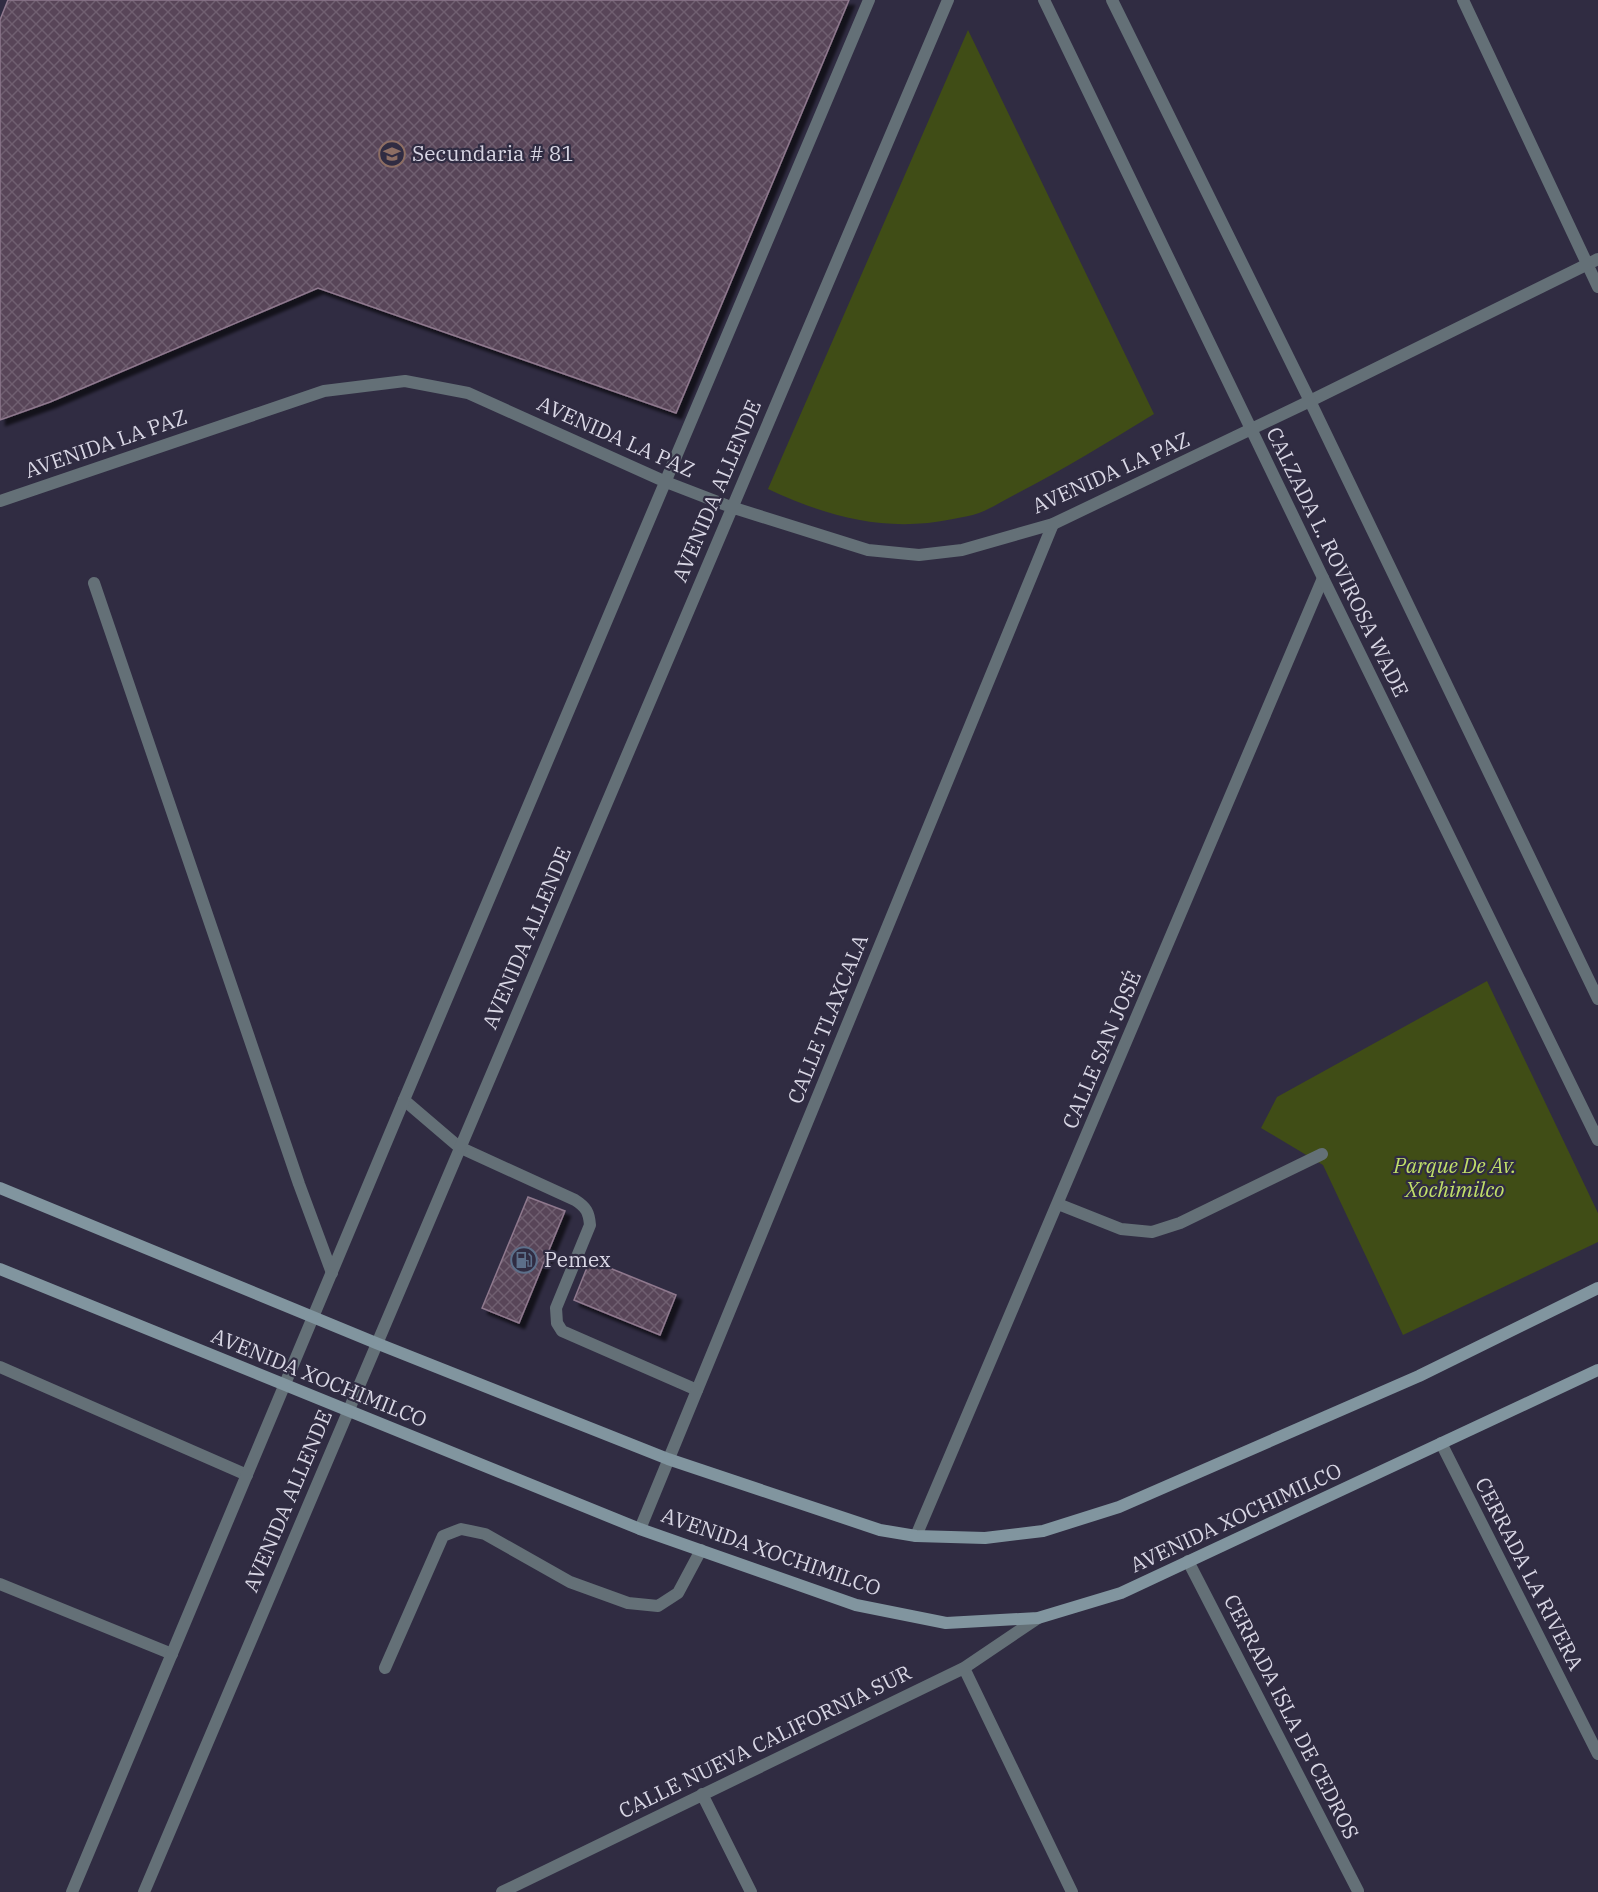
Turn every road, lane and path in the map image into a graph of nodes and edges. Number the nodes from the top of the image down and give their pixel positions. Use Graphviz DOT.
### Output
graph roads {
  1 [pos="869,0"];
  2 [pos="948,0"];
  3 [pos="1044,0"];
  4 [pos="1112,0"];
  5 [pos="1463,0"];
  6 [pos="1592,261"];
  7 [pos="1598,286"];
  8 [pos="1310,401"];
  9 [pos="1251,430"];
  10 [pos="666,482"];
  11 [pos="0,501"];
  12 [pos="731,507"];
  13 [pos="1053,524"];
  14 [pos="1323,578"];
  15 [pos="94,583"];
  16 [pos="1598,999"];
  17 [pos="404,1100"];
  18 [pos="1598,1140"];
  19 [pos="459,1147"];
  20 [pos="1322,1154"];
  21 [pos="0,1188"];
  22 [pos="1058,1204"];
  23 [pos="0,1269"];
  24 [pos="332,1273"];
  25 [pos="1598,1288"];
  26 [pos="314,1315"];
  27 [pos="376,1342"];
  28 [pos="0,1367"];
  29 [pos="1598,1370"];
  30 [pos="284,1385"];
  31 [pos="697,1390"];
  32 [pos="348,1410"];
  33 [pos="1441,1443"];
  34 [pos="668,1459"];
  35 [pos="247,1475"];
  36 [pos="640,1529"];
  37 [pos="916,1536"];
  38 [pos="700,1550"];
  39 [pos="1188,1562"];
  40 [pos="0,1584"];
  41 [pos="1038,1618"];
  42 [pos="172,1653"];
  43 [pos="385,1668"];
  44 [pos="964,1668"];
  45 [pos="1598,1754"];
  46 [pos="702,1794"];
  47 [pos="1358,1891"];
  48 [pos="72,1892"];
  49 [pos="144,1892"];
  50 [pos="502,1892"];
  51 [pos="751,1892"];
  52 [pos="1072,1892"];
  1 -- 10 [label="street"];
  2 -- 12 [label="street, AVENIDA ALLENDE"];
  3 -- 9 [label="street, CALZADA L. ROVIROSA WADE"];
  4 -- 8 [label="street"];
  5 -- 6 [label="street"];
  6 -- 7 [label="street"];
  6 -- 8 [label="street, AVENIDA LA PAZ"];
  8 -- 9 [label="street, AVENIDA LA PAZ"];
  8 -- 16 [label="street"];
  9 -- 13 [label="street, AVENIDA LA PAZ"];
  9 -- 14 [label="street, CALZADA L. ROVIROSA WADE"];
  10 -- 11 [label="street, AVENIDA LA PAZ"];
  10 -- 12 [label="street, AVENIDA LA PAZ"];
  10 -- 17 [label="street"];
  12 -- 13 [label="street, AVENIDA LA PAZ"];
  12 -- 19 [label="street, AVENIDA ALLENDE"];
  13 -- 31 [label="street, CALLE TLAXCALA"];
  14 -- 18 [label="street, CALZADA L. ROVIROSA WADE"];
  14 -- 22 [label="street, CALLE SAN JOSÉ"];
  15 -- 24 [label="street"];
  17 -- 19 [label="street"];
  17 -- 24 [label="street"];
  19 -- 27 [label="street, AVENIDA ALLENDE"];
  19 -- 31 [label="street"];
  20 -- 22 [label="street"];
  21 -- 26 [label="main road"];
  22 -- 37 [label="street, CALLE SAN JOSÉ"];
  23 -- 30 [label="main road, AVENIDA XOCHIMILCO"];
  24 -- 26 [label="street"];
  25 -- 37 [label="main road"];
  26 -- 27 [label="main road"];
  26 -- 30 [label="street"];
  27 -- 32 [label="street, AVENIDA ALLENDE"];
  27 -- 34 [label="main road"];
  28 -- 35 [label="street"];
  29 -- 33 [label="main road, AVENIDA XOCHIMILCO"];
  30 -- 32 [label="main road, AVENIDA XOCHIMILCO"];
  30 -- 35 [label="street"];
  31 -- 34 [label="street, CALLE TLAXCALA"];
  32 -- 36 [label="main road, AVENIDA XOCHIMILCO"];
  32 -- 49 [label="street, AVENIDA ALLENDE"];
  33 -- 39 [label="main road, AVENIDA XOCHIMILCO"];
  33 -- 45 [label="street, CERRADA LA RIVERA"];
  34 -- 36 [label="street, CALLE TLAXCALA"];
  34 -- 37 [label="main road"];
  35 -- 42 [label="street"];
  36 -- 38 [label="main road, AVENIDA XOCHIMILCO"];
  38 -- 41 [label="main road, AVENIDA XOCHIMILCO"];
  38 -- 43 [label="street"];
  39 -- 41 [label="main road, AVENIDA XOCHIMILCO"];
  39 -- 47 [label="street, CERRADA ISLA DE CEDROS"];
  40 -- 42 [label="street"];
  41 -- 44 [label="street, CALLE NUEVA CALIFORNIA SUR"];
  42 -- 48 [label="street"];
  44 -- 46 [label="street, CALLE NUEVA CALIFORNIA SUR"];
  44 -- 52 [label="street"];
  46 -- 50 [label="street, CALLE NUEVA CALIFORNIA SUR"];
  46 -- 51 [label="street"];
}
